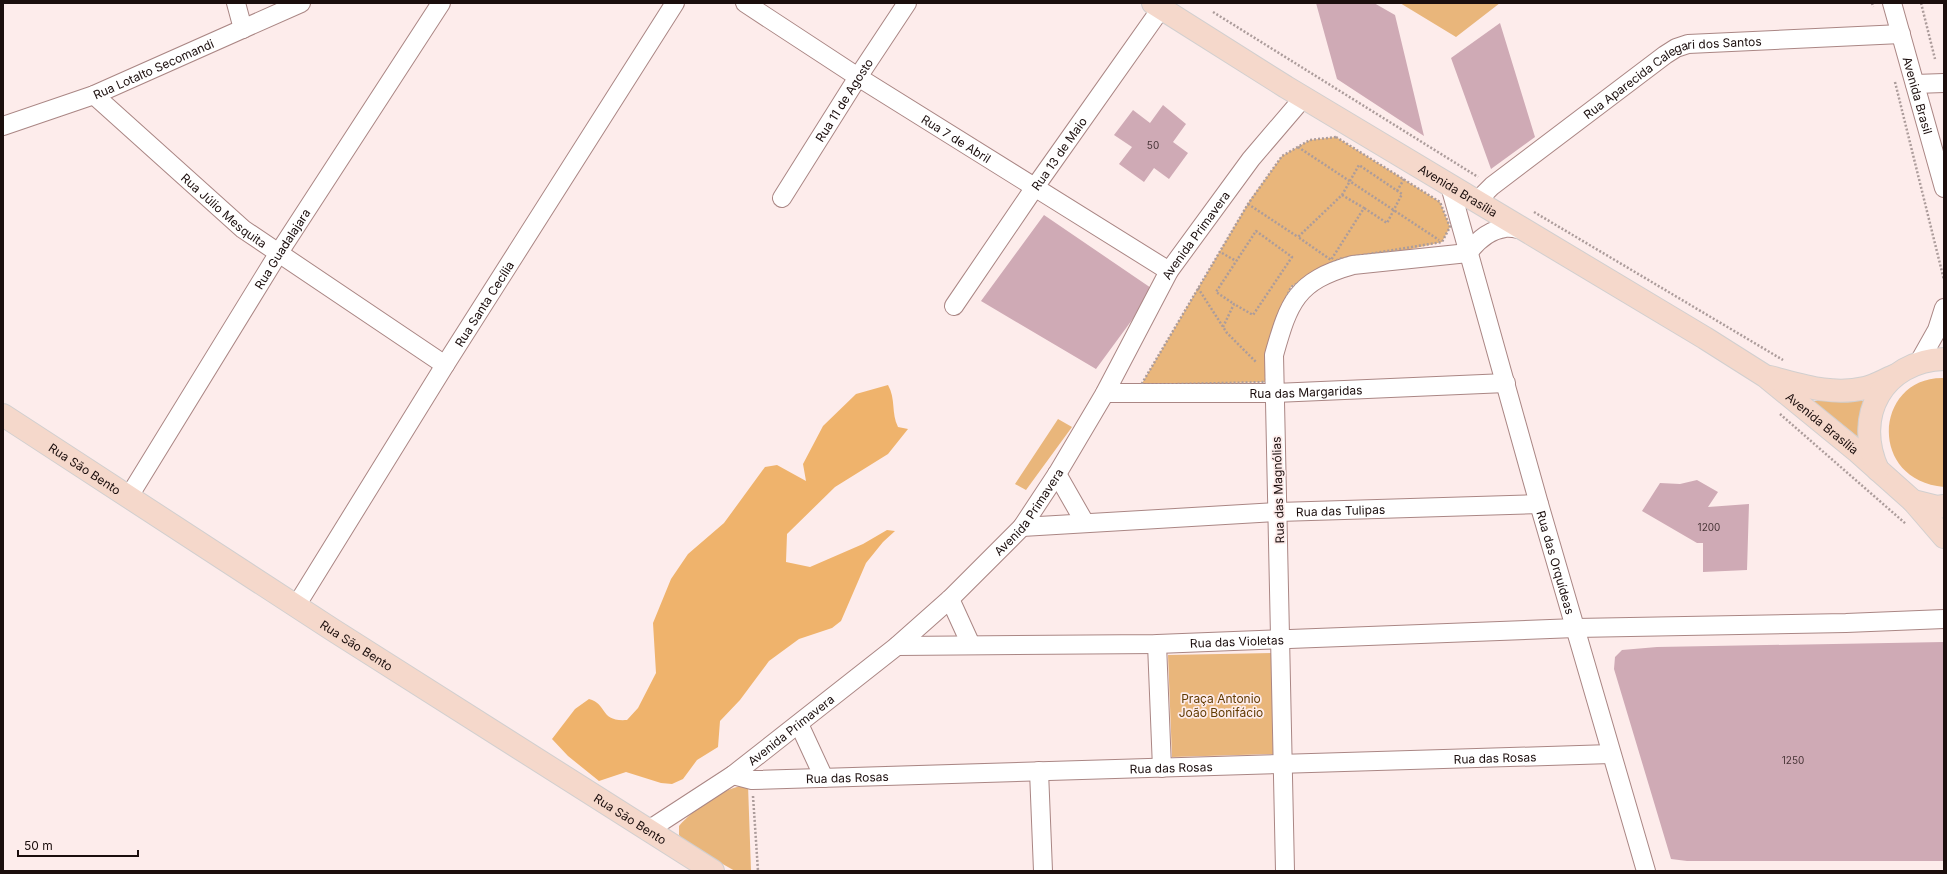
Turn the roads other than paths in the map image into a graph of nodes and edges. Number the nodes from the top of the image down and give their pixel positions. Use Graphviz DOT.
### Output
graph roads {
  1 [pos="236,3"];
  2 [pos="301,3"];
  3 [pos="441,3"];
  4 [pos="675,3"];
  5 [pos="745,3"];
  6 [pos="907,3"];
  7 [pos="1892,3"];
  8 [pos="1160,5"];
  9 [pos="242,29"];
  10 [pos="1901,34"];
  11 [pos="858,77"];
  12 [pos="1944,83"];
  13 [pos="1915,84"];
  14 [pos="94,95"];
  15 [pos="1304,97"];
  16 [pos="3,126"];
  17 [pos="1450,186"];
  18 [pos="1035,187"];
  19 [pos="1944,188"];
  20 [pos="782,198"];
  21 [pos="1476,202"];
  22 [pos="1529,221"];
  23 [pos="1468,253"];
  24 [pos="278,254"];
  25 [pos="1169,271"];
  26 [pos="954,306"];
  27 [pos="1944,308"];
  28 [pos="1944,359"];
  29 [pos="1919,362"];
  30 [pos="445,366"];
  31 [pos="1765,376"];
  32 [pos="1895,376"];
  33 [pos="1506,383"];
  34 [pos="1271,388"];
  35 [pos="1105,393"];
  36 [pos="3,416"];
  37 [pos="1879,472"];
  38 [pos="1058,474"];
  39 [pos="128,498"];
  40 [pos="1913,501"];
  41 [pos="1539,504"];
  42 [pos="1944,506"];
  43 [pos="1278,512"];
  44 [pos="1085,523"];
  45 [pos="1022,527"];
  46 [pos="1944,537"];
  47 [pos="950,599"];
  48 [pos="296,606"];
  49 [pos="1944,619"];
  50 [pos="1576,628"];
  51 [pos="1281,640"];
  52 [pos="1157,644"];
  53 [pos="897,646"];
  54 [pos="972,646"];
  55 [pos="799,724"];
  56 [pos="1611,754"];
  57 [pos="1283,764"];
  58 [pos="1162,768"];
  59 [pos="1039,771"];
  60 [pos="733,775"];
  61 [pos="824,778"];
  62 [pos="648,831"];
  63 [pos="713,871"];
  64 [pos="1043,871"];
  65 [pos="1285,871"];
  66 [pos="1646,871"];
  1 -- 9 [label="street"];
  2 -- 9 [label="street, Rua Lotalto Secomandi"];
  3 -- 24 [label="street, Rua Guadalajara"];
  4 -- 30 [label="street, Rua Santa Cecília"];
  5 -- 11 [label="street, Rua 7 de Abril"];
  6 -- 11 [label="street, Rua 11 de Agosto"];
  7 -- 10 [label="street, Avenida Brasil"];
  8 -- 15 [label="main road, Avenida Brasília"];
  8 -- 18 [label="street, Rua 13 de Maio"];
  9 -- 14 [label="street, Rua Lotalto Secomandi"];
  10 -- 13 [label="street, Avenida Brasil"];
  10 -- 21 [label="street, Rua Aparecida Calegari dos Santos"];
  11 -- 18 [label="street, Rua 7 de Abril"];
  11 -- 20 [label="street, Rua 11 de Agosto"];
  12 -- 13 [label="street"];
  13 -- 19 [label="street, Avenida Brasil"];
  14 -- 16 [label="street, Rua Lotalto Secomandi"];
  14 -- 24 [label="street, Rua Júlio Mesquita"];
  15 -- 17 [label="main road, Avenida Brasília"];
  15 -- 25 [label="street, Avenida Primavera"];
  17 -- 21 [label="main road, Avenida Brasília"];
  17 -- 23 [label="street, Rua das Orquídeas"];
  18 -- 25 [label="street, Rua 7 de Abril"];
  18 -- 26 [label="street, Rua 13 de Maio"];
  21 -- 22 [label="main road, Avenida Brasília"];
  22 -- 23 [label="street"];
  22 -- 31 [label="main road, Avenida Brasília"];
  23 -- 33 [label="street, Rua das Orquídeas"];
  23 -- 34 [label="street, Rua das Magnólias"];
  24 -- 30 [label="street, Rua Júlio Mesquita"];
  24 -- 39 [label="street, Rua Guadalajara"];
  25 -- 35 [label="street, Avenida Primavera"];
  27 -- 29 [label="street"];
  28 -- 29 [label="main road"];
  29 -- 32 [label="main road"];
  30 -- 48 [label="street, Rua Santa Cecília"];
  31 -- 32 [label="main road, Avenida Brasília"];
  31 -- 37 [label="main road, Avenida Brasília"];
  32 -- 37 [label="main road"];
  33 -- 34 [label="street, Rua das Margaridas"];
  33 -- 41 [label="street, Rua das Orquídeas"];
  34 -- 35 [label="street, Rua das Margaridas"];
  34 -- 43 [label="street, Rua das Magnólias"];
  35 -- 38 [label="street, Avenida Primavera"];
  36 -- 39 [label="main road, Rua São Bento"];
  37 -- 40 [label="main road, Avenida Brasília"];
  38 -- 44 [label="street"];
  38 -- 45 [label="street, Avenida Primavera"];
  39 -- 48 [label="main road, Rua São Bento"];
  40 -- 42 [label="main road"];
  40 -- 46 [label="main road"];
  41 -- 43 [label="street, Rua das Tulipas"];
  41 -- 50 [label="street, Rua das Orquídeas"];
  43 -- 44 [label="street, Rua das Tulipas"];
  43 -- 51 [label="street, Rua das Magnólias"];
  44 -- 45 [label="street, Rua das Tulipas"];
  45 -- 47 [label="street, Avenida Primavera"];
  47 -- 53 [label="street, Avenida Primavera"];
  47 -- 54 [label="street"];
  48 -- 62 [label="main road, Rua São Bento"];
  49 -- 50 [label="street, Rua das Violetas"];
  50 -- 51 [label="street, Rua das Violetas"];
  50 -- 56 [label="street, Rua das Orquídeas"];
  51 -- 52 [label="street, Rua das Violetas"];
  51 -- 57 [label="street, Rua das Magnólias"];
  52 -- 54 [label="street, Rua das Violetas"];
  52 -- 58 [label="street"];
  53 -- 54 [label="street, Rua das Violetas"];
  53 -- 55 [label="street, Avenida Primavera"];
  55 -- 60 [label="street, Avenida Primavera"];
  55 -- 61 [label="street"];
  56 -- 57 [label="street, Rua das Rosas"];
  56 -- 66 [label="street, Rua das Orquídeas"];
  57 -- 58 [label="street, Rua das Rosas"];
  57 -- 65 [label="street, Rua das Magnólias"];
  58 -- 59 [label="street, Rua das Rosas"];
  59 -- 61 [label="street, Rua das Rosas"];
  59 -- 64 [label="street"];
  60 -- 61 [label="street, Rua das Rosas"];
  60 -- 62 [label="street, Avenida Primavera"];
  62 -- 63 [label="main road, Rua São Bento"];
}
